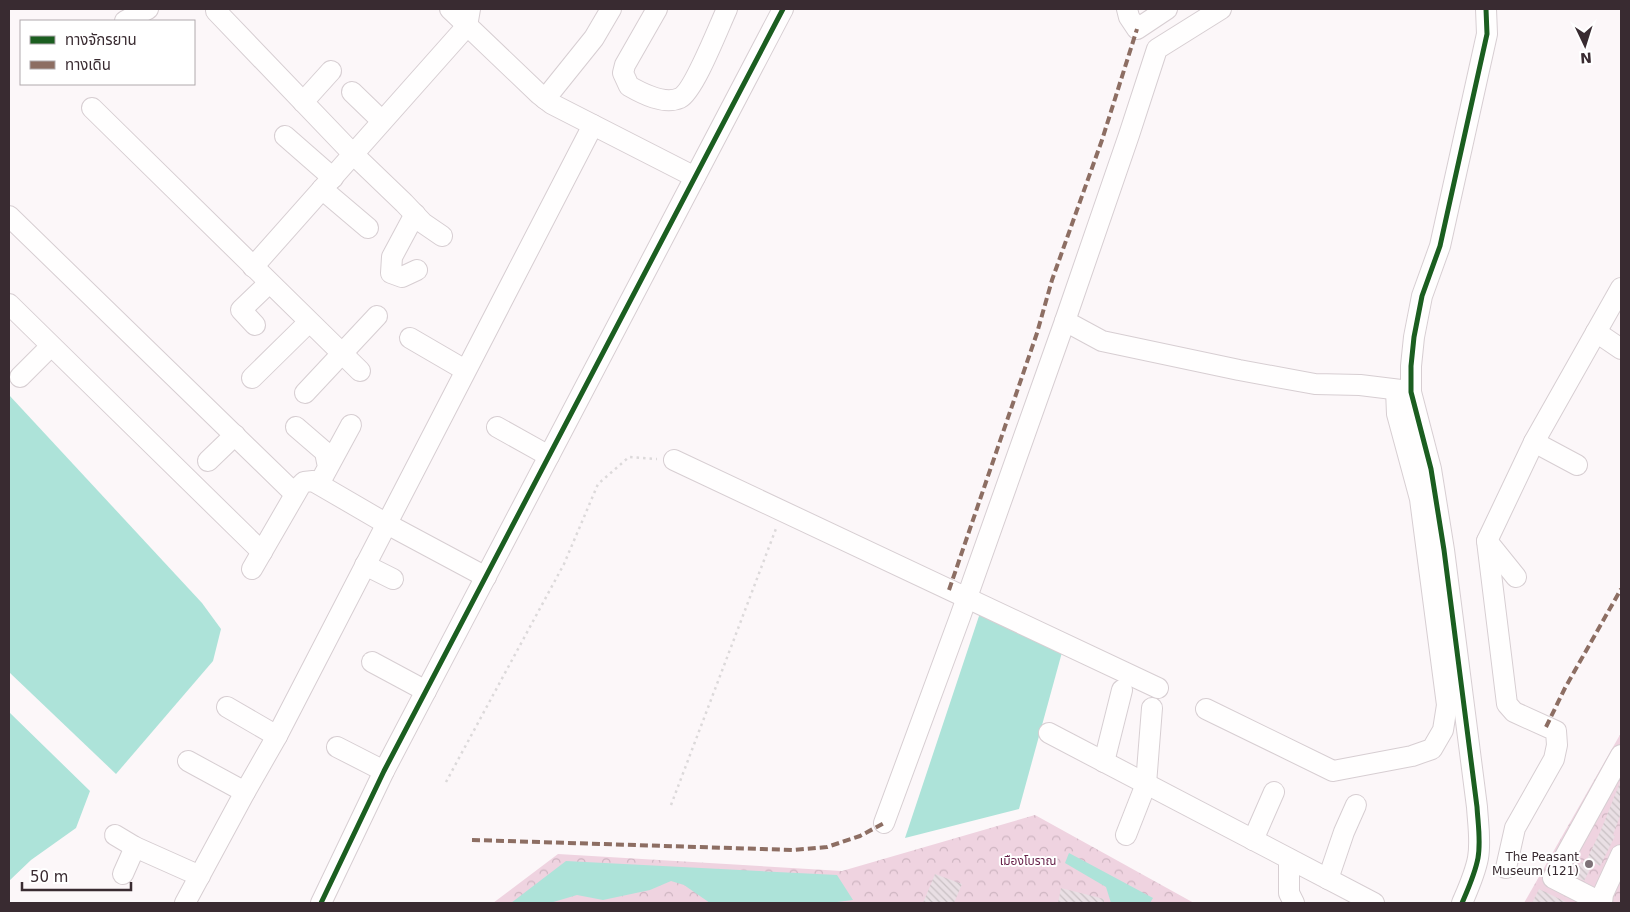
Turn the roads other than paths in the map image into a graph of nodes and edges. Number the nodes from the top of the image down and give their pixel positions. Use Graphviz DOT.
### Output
graph roads {
  1 [pos="148,9"];
  2 [pos="450,9"];
  3 [pos="611,9"];
  4 [pos="657,9"];
  5 [pos="727,9"];
  6 [pos="783,9"];
  7 [pos="1127,9"];
  8 [pos="1168,9"];
  9 [pos="1221,9"];
  10 [pos="1486,9"];
  11 [pos="216,11"];
  12 [pos="468,17"];
  13 [pos="127,20"];
  14 [pos="331,71"];
  15 [pos="352,92"];
  16 [pos="545,99"];
  17 [pos="303,102"];
  18 [pos="92,108"];
  19 [pos="382,121"];
  20 [pos="593,125"];
  21 [pos="286,136"];
  22 [pos="353,154"];
  23 [pos="695,177"];
  24 [pos="328,184"];
  25 [pos="415,214"];
  26 [pos="9,216"];
  27 [pos="368,228"];
  28 [pos="442,236"];
  29 [pos="253,267"];
  30 [pos="417,270"];
  31 [pos="269,283"];
  32 [pos="1621,288"];
  33 [pos="9,304"];
  34 [pos="377,316"];
  35 [pos="1065,321"];
  36 [pos="309,322"];
  37 [pos="254,325"];
  38 [pos="1596,332"];
  39 [pos="410,338"];
  40 [pos="51,346"];
  41 [pos="1621,349"];
  42 [pos="341,353"];
  43 [pos="465,370"];
  44 [pos="360,371"];
  45 [pos="20,377"];
  46 [pos="252,378"];
  47 [pos="1403,391"];
  48 [pos="305,393"];
  49 [pos="296,427"];
  50 [pos="497,427"];
  51 [pos="234,435"];
  52 [pos="1534,442"];
  53 [pos="549,456"];
  54 [pos="674,460"];
  55 [pos="208,461"];
  56 [pos="1577,465"];
  57 [pos="319,484"];
  58 [pos="295,494"];
  59 [pos="386,524"];
  60 [pos="1487,541"];
  61 [pos="365,565"];
  62 [pos="486,576"];
  63 [pos="1516,577"];
  64 [pos="394,579"];
  65 [pos="966,598"];
  66 [pos="372,662"];
  67 [pos="1158,688"];
  68 [pos="1122,690"];
  69 [pos="426,692"];
  70 [pos="227,707"];
  71 [pos="1152,708"];
  72 [pos="1206,709"];
  73 [pos="1050,733"];
  74 [pos="277,736"];
  75 [pos="337,747"];
  76 [pos="1621,755"];
  77 [pos="188,761"];
  78 [pos="1104,762"];
  79 [pos="384,771"];
  80 [pos="1146,784"];
  81 [pos="245,792"];
  82 [pos="1274,792"];
  83 [pos="1356,805"];
  84 [pos="884,823"];
  85 [pos="115,835"];
  86 [pos="1126,835"];
  87 [pos="1253,840"];
  88 [pos="135,847"];
  89 [pos="1621,855"];
  90 [pos="1289,859"];
  91 [pos="1506,868"];
  92 [pos="124,874"];
  93 [pos="200,876"];
  94 [pos="1328,879"];
  95 [pos="185,903"];
  96 [pos="321,903"];
  97 [pos="1294,903"];
  98 [pos="1374,903"];
  99 [pos="1462,903"];
  100 [pos="1602,903"];
  1 -- 13 [label="street"];
  2 -- 12 [label="street"];
  3 -- 16 [label="street"];
  4 -- 5 [label="street"];
  6 -- 23 [label="street"];
  7 -- 8 [label="street"];
  9 -- 35 [label="street"];
  10 -- 47 [label="street"];
  11 -- 17 [label="street"];
  12 -- 16 [label="street"];
  12 -- 19 [label="street"];
  14 -- 17 [label="street"];
  15 -- 19 [label="street"];
  16 -- 20 [label="street"];
  17 -- 22 [label="street"];
  18 -- 29 [label="street"];
  19 -- 22 [label="street"];
  20 -- 23 [label="street"];
  20 -- 43 [label="street"];
  21 -- 24 [label="street"];
  22 -- 24 [label="street"];
  22 -- 25 [label="street"];
  23 -- 53 [label="street"];
  24 -- 27 [label="street"];
  24 -- 29 [label="street"];
  25 -- 28 [label="street"];
  25 -- 30 [label="street"];
  26 -- 51 [label="street"];
  29 -- 31 [label="street"];
  31 -- 36 [label="street"];
  31 -- 37 [label="street"];
  32 -- 38 [label="street"];
  33 -- 40 [label="street"];
  34 -- 42 [label="street"];
  35 -- 47 [label="street"];
  35 -- 65 [label="street"];
  36 -- 42 [label="street"];
  36 -- 46 [label="street"];
  38 -- 41 [label="street"];
  38 -- 52 [label="street"];
  39 -- 43 [label="street"];
  40 -- 45 [label="street"];
  40 -- 58 [label="street"];
  42 -- 44 [label="street"];
  42 -- 48 [label="street"];
  43 -- 59 [label="street"];
  47 -- 72 [label="street"];
  47 -- 99 [label="street"];
  49 -- 57 [label="street"];
  50 -- 53 [label="street"];
  51 -- 55 [label="street"];
  51 -- 58 [label="street"];
  52 -- 56 [label="street"];
  52 -- 60 [label="street"];
  53 -- 62 [label="street"];
  54 -- 65 [label="street"];
  57 -- 58 [label="street"];
  57 -- 59 [label="street"];
  59 -- 61 [label="street"];
  59 -- 62 [label="street"];
  60 -- 63 [label="street"];
  60 -- 91 [label="street"];
  61 -- 64 [label="street"];
  61 -- 74 [label="street"];
  62 -- 69 [label="street"];
  65 -- 67 [label="street"];
  65 -- 84 [label="street"];
  66 -- 69 [label="street"];
  68 -- 78 [label="street"];
  69 -- 79 [label="street"];
  70 -- 74 [label="street"];
  71 -- 80 [label="street"];
  73 -- 78 [label="street"];
  74 -- 81 [label="street"];
  75 -- 79 [label="street"];
  76 -- 100 [label="street"];
  77 -- 81 [label="street"];
  78 -- 80 [label="street"];
  79 -- 96 [label="street"];
  80 -- 86 [label="street"];
  80 -- 87 [label="street"];
  81 -- 93 [label="street"];
  82 -- 87 [label="street"];
  83 -- 94 [label="street"];
  85 -- 88 [label="street"];
  87 -- 90 [label="street"];
  88 -- 92 [label="street"];
  88 -- 93 [label="street"];
  89 -- 100 [label="street"];
  90 -- 94 [label="street"];
  90 -- 97 [label="street"];
  93 -- 95 [label="street"];
  94 -- 98 [label="street"];
}
